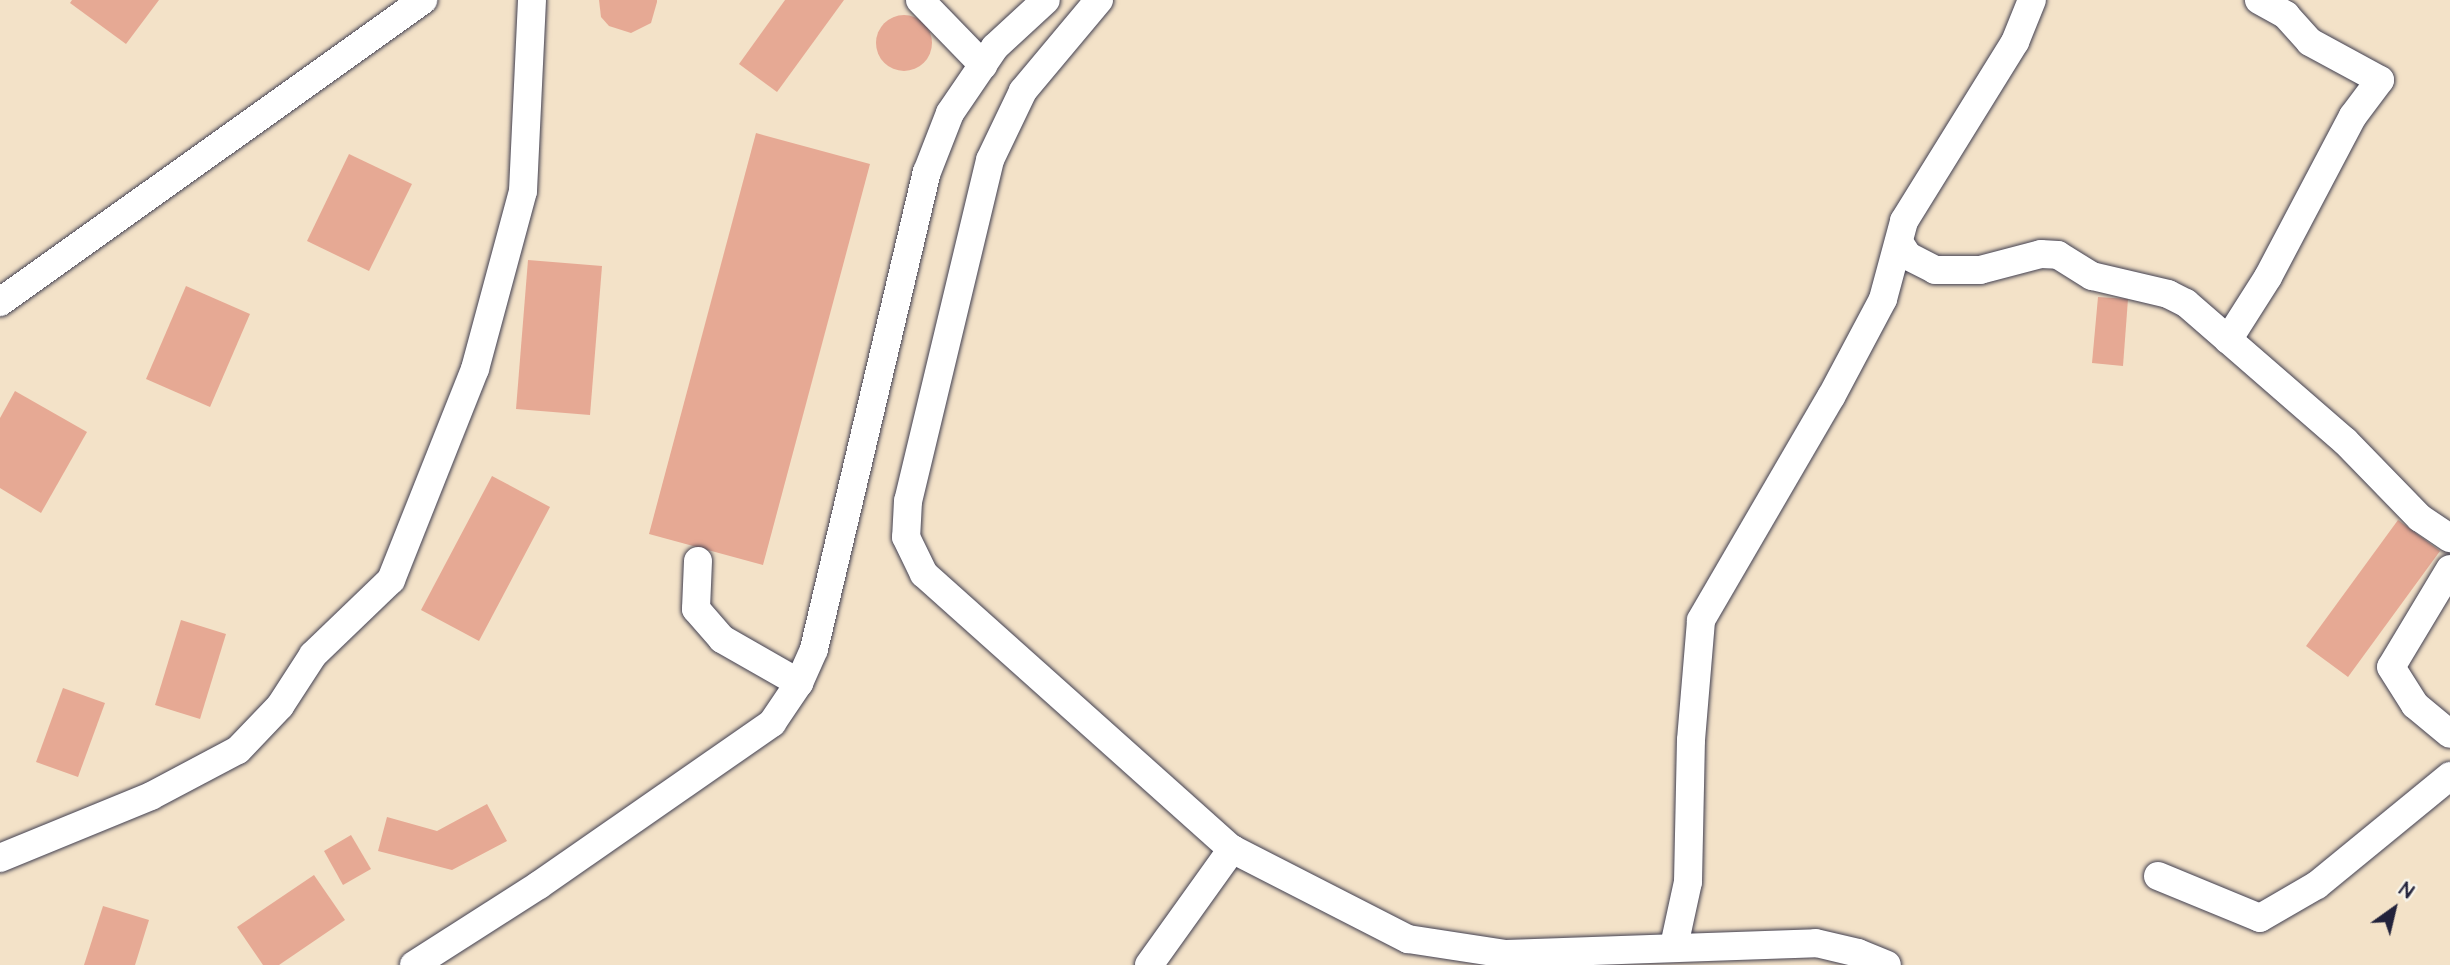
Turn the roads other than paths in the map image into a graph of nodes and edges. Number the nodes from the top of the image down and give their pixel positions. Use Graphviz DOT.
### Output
graph roads {
  1 [pos="423,0"];
  2 [pos="532,0"];
  3 [pos="920,0"];
  4 [pos="1046,0"];
  5 [pos="1099,0"];
  6 [pos="2032,0"];
  7 [pos="2259,0"];
  8 [pos="983,65"];
  9 [pos="1899,242"];
  10 [pos="0,302"];
  11 [pos="2228,340"];
  12 [pos="2450,538"];
  13 [pos="698,561"];
  14 [pos="2450,569"];
  15 [pos="799,683"];
  16 [pos="2450,734"];
  17 [pos="2450,776"];
  18 [pos="1232,849"];
  19 [pos="0,858"];
  20 [pos="2158,876"];
  21 [pos="1674,946"];
  22 [pos="1506,960"];
  23 [pos="414,965"];
  24 [pos="1149,965"];
  25 [pos="1887,965"];
  1 -- 10 [label="street"];
  2 -- 19 [label="street"];
  3 -- 8 [label="street"];
  4 -- 8 [label="street"];
  5 -- 18 [label="street"];
  6 -- 9 [label="street"];
  7 -- 11 [label="street"];
  8 -- 15 [label="street"];
  9 -- 11 [label="street"];
  9 -- 21 [label="street"];
  11 -- 12 [label="street"];
  13 -- 15 [label="street"];
  14 -- 16 [label="street"];
  15 -- 23 [label="street"];
  17 -- 20 [label="street"];
  18 -- 22 [label="street"];
  18 -- 24 [label="street"];
  21 -- 22 [label="street"];
  21 -- 25 [label="street"];
}
